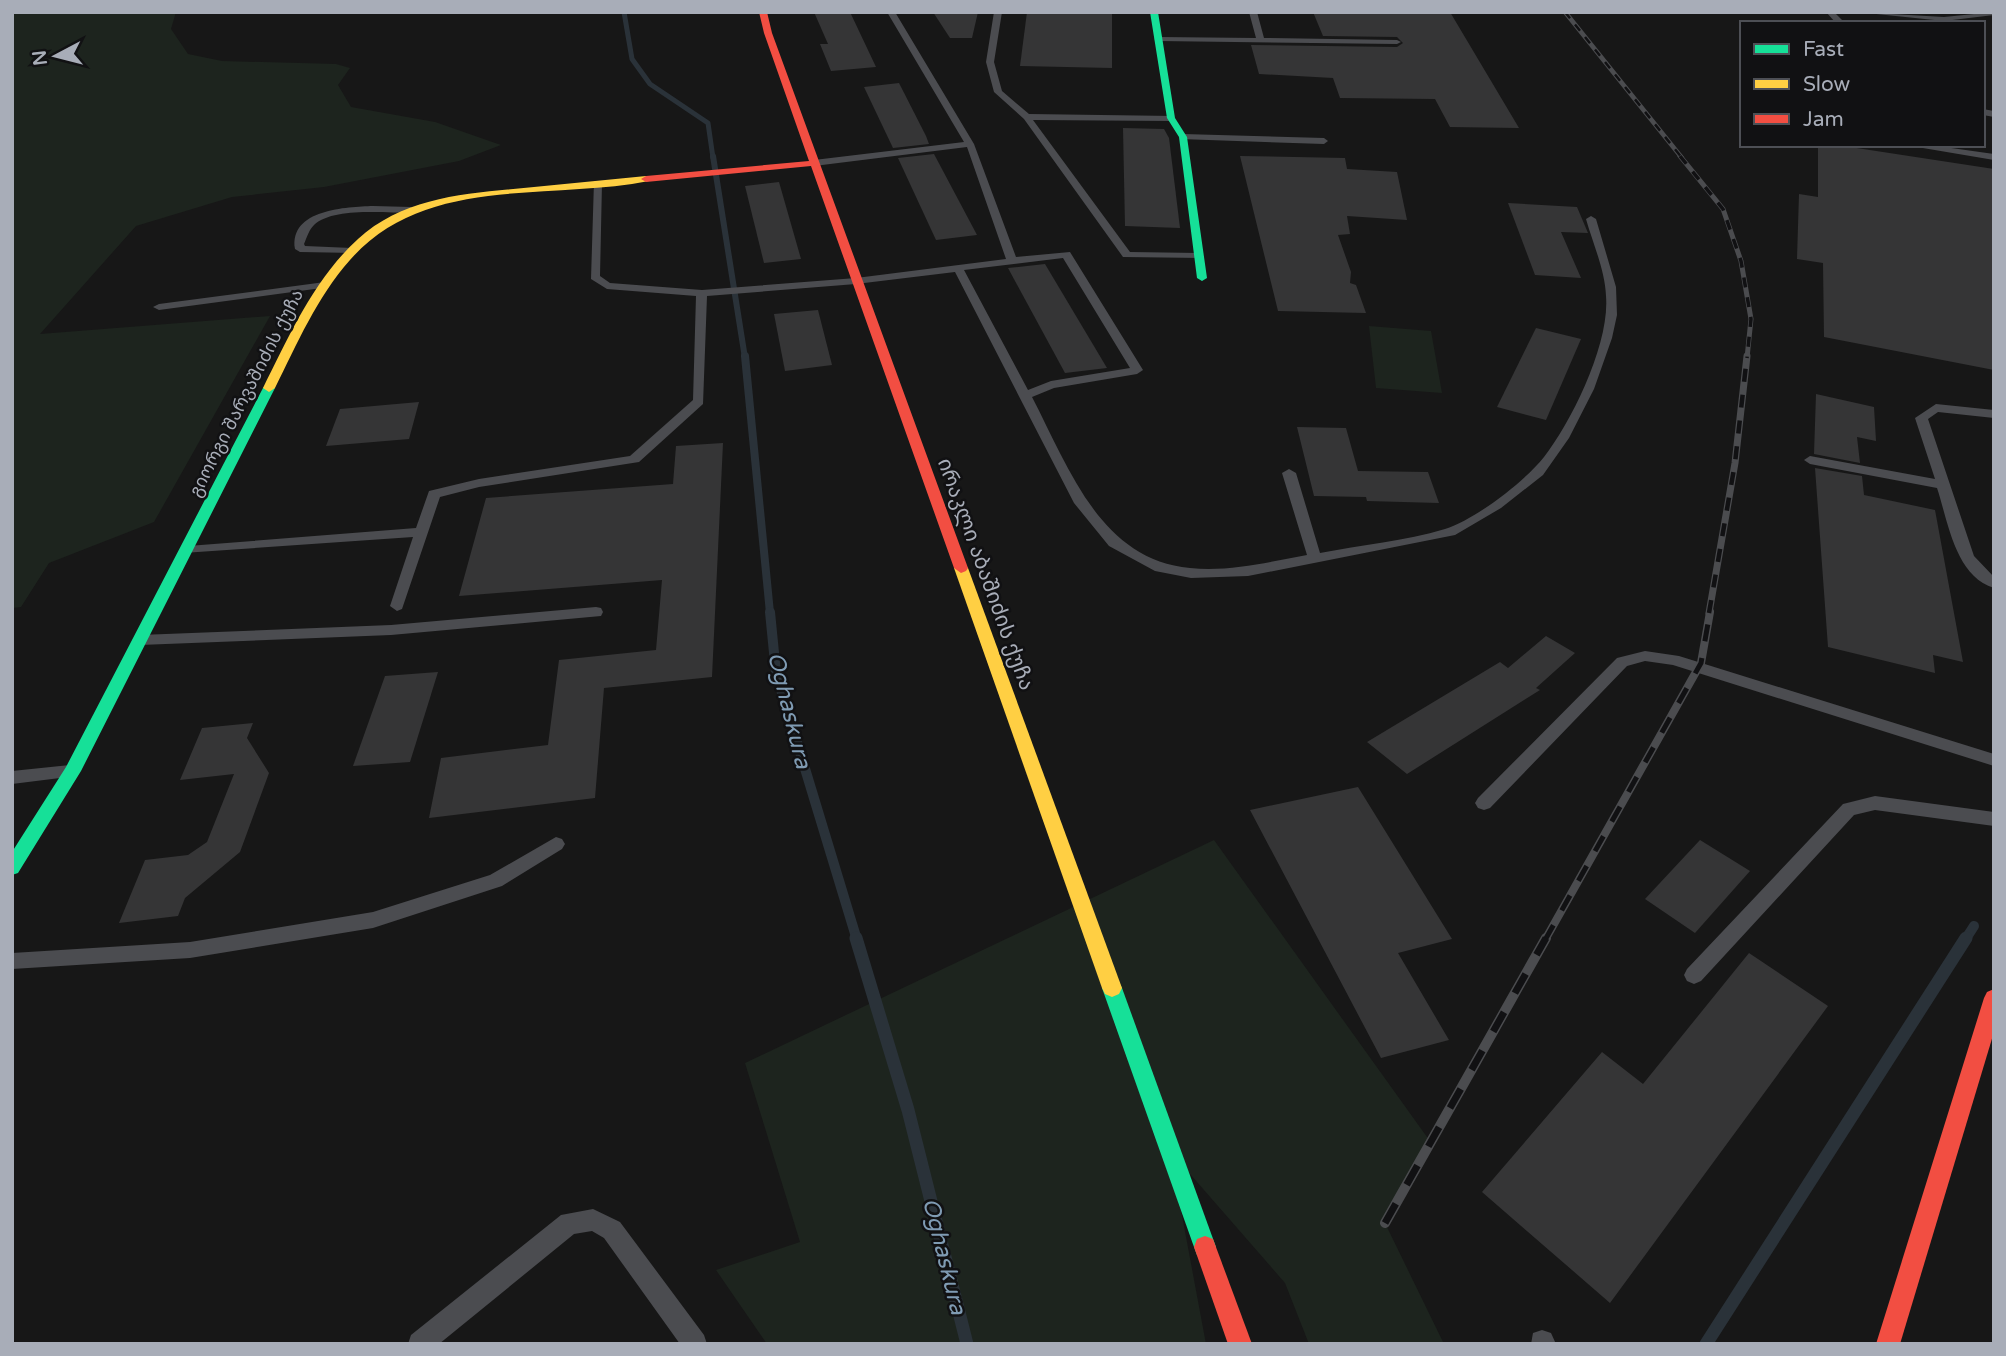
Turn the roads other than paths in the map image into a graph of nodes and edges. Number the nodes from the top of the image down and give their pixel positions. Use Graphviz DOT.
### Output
graph roads {
  1 [pos="763,12"];
  2 [pos="891,12"];
  3 [pos="999,12"];
  4 [pos="1154,12"];
  5 [pos="1253,12"];
  6 [pos="1860,12"];
  7 [pos="1994,13"];
  8 [pos="1981,17"];
  9 [pos="1970,21"];
  10 [pos="1158,39"];
  11 [pos="1261,41"];
  12 [pos="1397,42"];
  13 [pos="1027,117"];
  14 [pos="1171,118"];
  15 [pos="1183,137"];
  16 [pos="1324,141"];
  17 [pos="970,144"];
  18 [pos="1923,147"];
  19 [pos="1994,157"];
  20 [pos="814,163"];
  21 [pos="597,183"];
  22 [pos="411,210"];
  23 [pos="1591,219"];
  24 [pos="352,251"];
  25 [pos="1199,256"];
  26 [pos="1012,261"];
  27 [pos="958,268"];
  28 [pos="1202,278"];
  29 [pos="856,281"];
  30 [pos="325,285"];
  31 [pos="702,293"];
  32 [pos="159,307"];
  33 [pos="1024,396"];
  34 [pos="1994,414"];
  35 [pos="1810,460"];
  36 [pos="1289,473"];
  37 [pos="1943,485"];
  38 [pos="421,532"];
  39 [pos="188,550"];
  40 [pos="1315,559"];
  41 [pos="1994,583"];
  42 [pos="397,607"];
  43 [pos="596,612"];
  44 [pos="140,640"];
  45 [pos="1994,760"];
  46 [pos="73,771"];
  47 [pos="12,778"];
  48 [pos="1484,803"];
  49 [pos="1994,819"];
  50 [pos="556,844"];
  51 [pos="12,868"];
  52 [pos="12,961"];
  53 [pos="1694,975"];
  54 [pos="1994,998"];
  55 [pos="420,1344"];
  56 [pos="695,1344"];
  57 [pos="1240,1344"];
  58 [pos="1888,1344"];
  1 -- 20 [label="street, ირაკლი აბაშიძის ქუჩა"];
  2 -- 17 [label="lane"];
  3 -- 13 [label="lane"];
  4 -- 10 [label="street"];
  5 -- 11 [label="lane"];
  6 -- 8 [label="lane"];
  7 -- 8 [label="lane"];
  8 -- 9 [label="lane"];
  10 -- 11 [label="lane"];
  10 -- 14 [label="street"];
  11 -- 12 [label="lane"];
  13 -- 14 [label="lane"];
  13 -- 25 [label="lane"];
  14 -- 15 [label="street"];
  15 -- 16 [label="lane"];
  15 -- 25 [label="street"];
  17 -- 20 [label="lane"];
  17 -- 26 [label="lane"];
  18 -- 19 [label="lane"];
  20 -- 21 [label="street, გიორგი შარვაშიძის ქუჩა"];
  20 -- 29 [label="street, ირაკლი აბაშიძის ქუჩა"];
  21 -- 22 [label="street, გიორგი შარვაშიძის ქუჩა"];
  21 -- 31 [label="lane"];
  22 -- 24 [label="street, გიორგი შარვაშიძის ქუჩა"];
  22 -- 24 [label="lane"];
  23 -- 40 [label="lane"];
  24 -- 30 [label="street, გიორგი შარვაშიძის ქუჩა"];
  25 -- 28 [label="street"];
  26 -- 27 [label="lane"];
  26 -- 33 [label="lane"];
  27 -- 29 [label="lane"];
  27 -- 33 [label="lane"];
  29 -- 31 [label="lane"];
  29 -- 57 [label="street, ირაკლი აბაშიძის ქუჩა"];
  30 -- 32 [label="lane"];
  30 -- 39 [label="street, გიორგი შარვაშიძის ქუჩა"];
  31 -- 38 [label="lane"];
  33 -- 40 [label="lane"];
  34 -- 37 [label="lane"];
  35 -- 37 [label="lane"];
  36 -- 40 [label="lane"];
  37 -- 41 [label="lane"];
  38 -- 39 [label="lane"];
  38 -- 42 [label="lane"];
  39 -- 44 [label="street, გიორგი შარვაშიძის ქუჩა"];
  43 -- 44 [label="lane"];
  44 -- 46 [label="street, გიორგი შარვაშიძის ქუჩა"];
  45 -- 48 [label="lane"];
  46 -- 47 [label="lane"];
  46 -- 51 [label="street, გიორგი შარვაშიძის ქუჩა"];
  49 -- 53 [label="lane"];
  50 -- 52 [label="lane"];
  54 -- 58 [label="street"];
  55 -- 56 [label="lane"];
}
